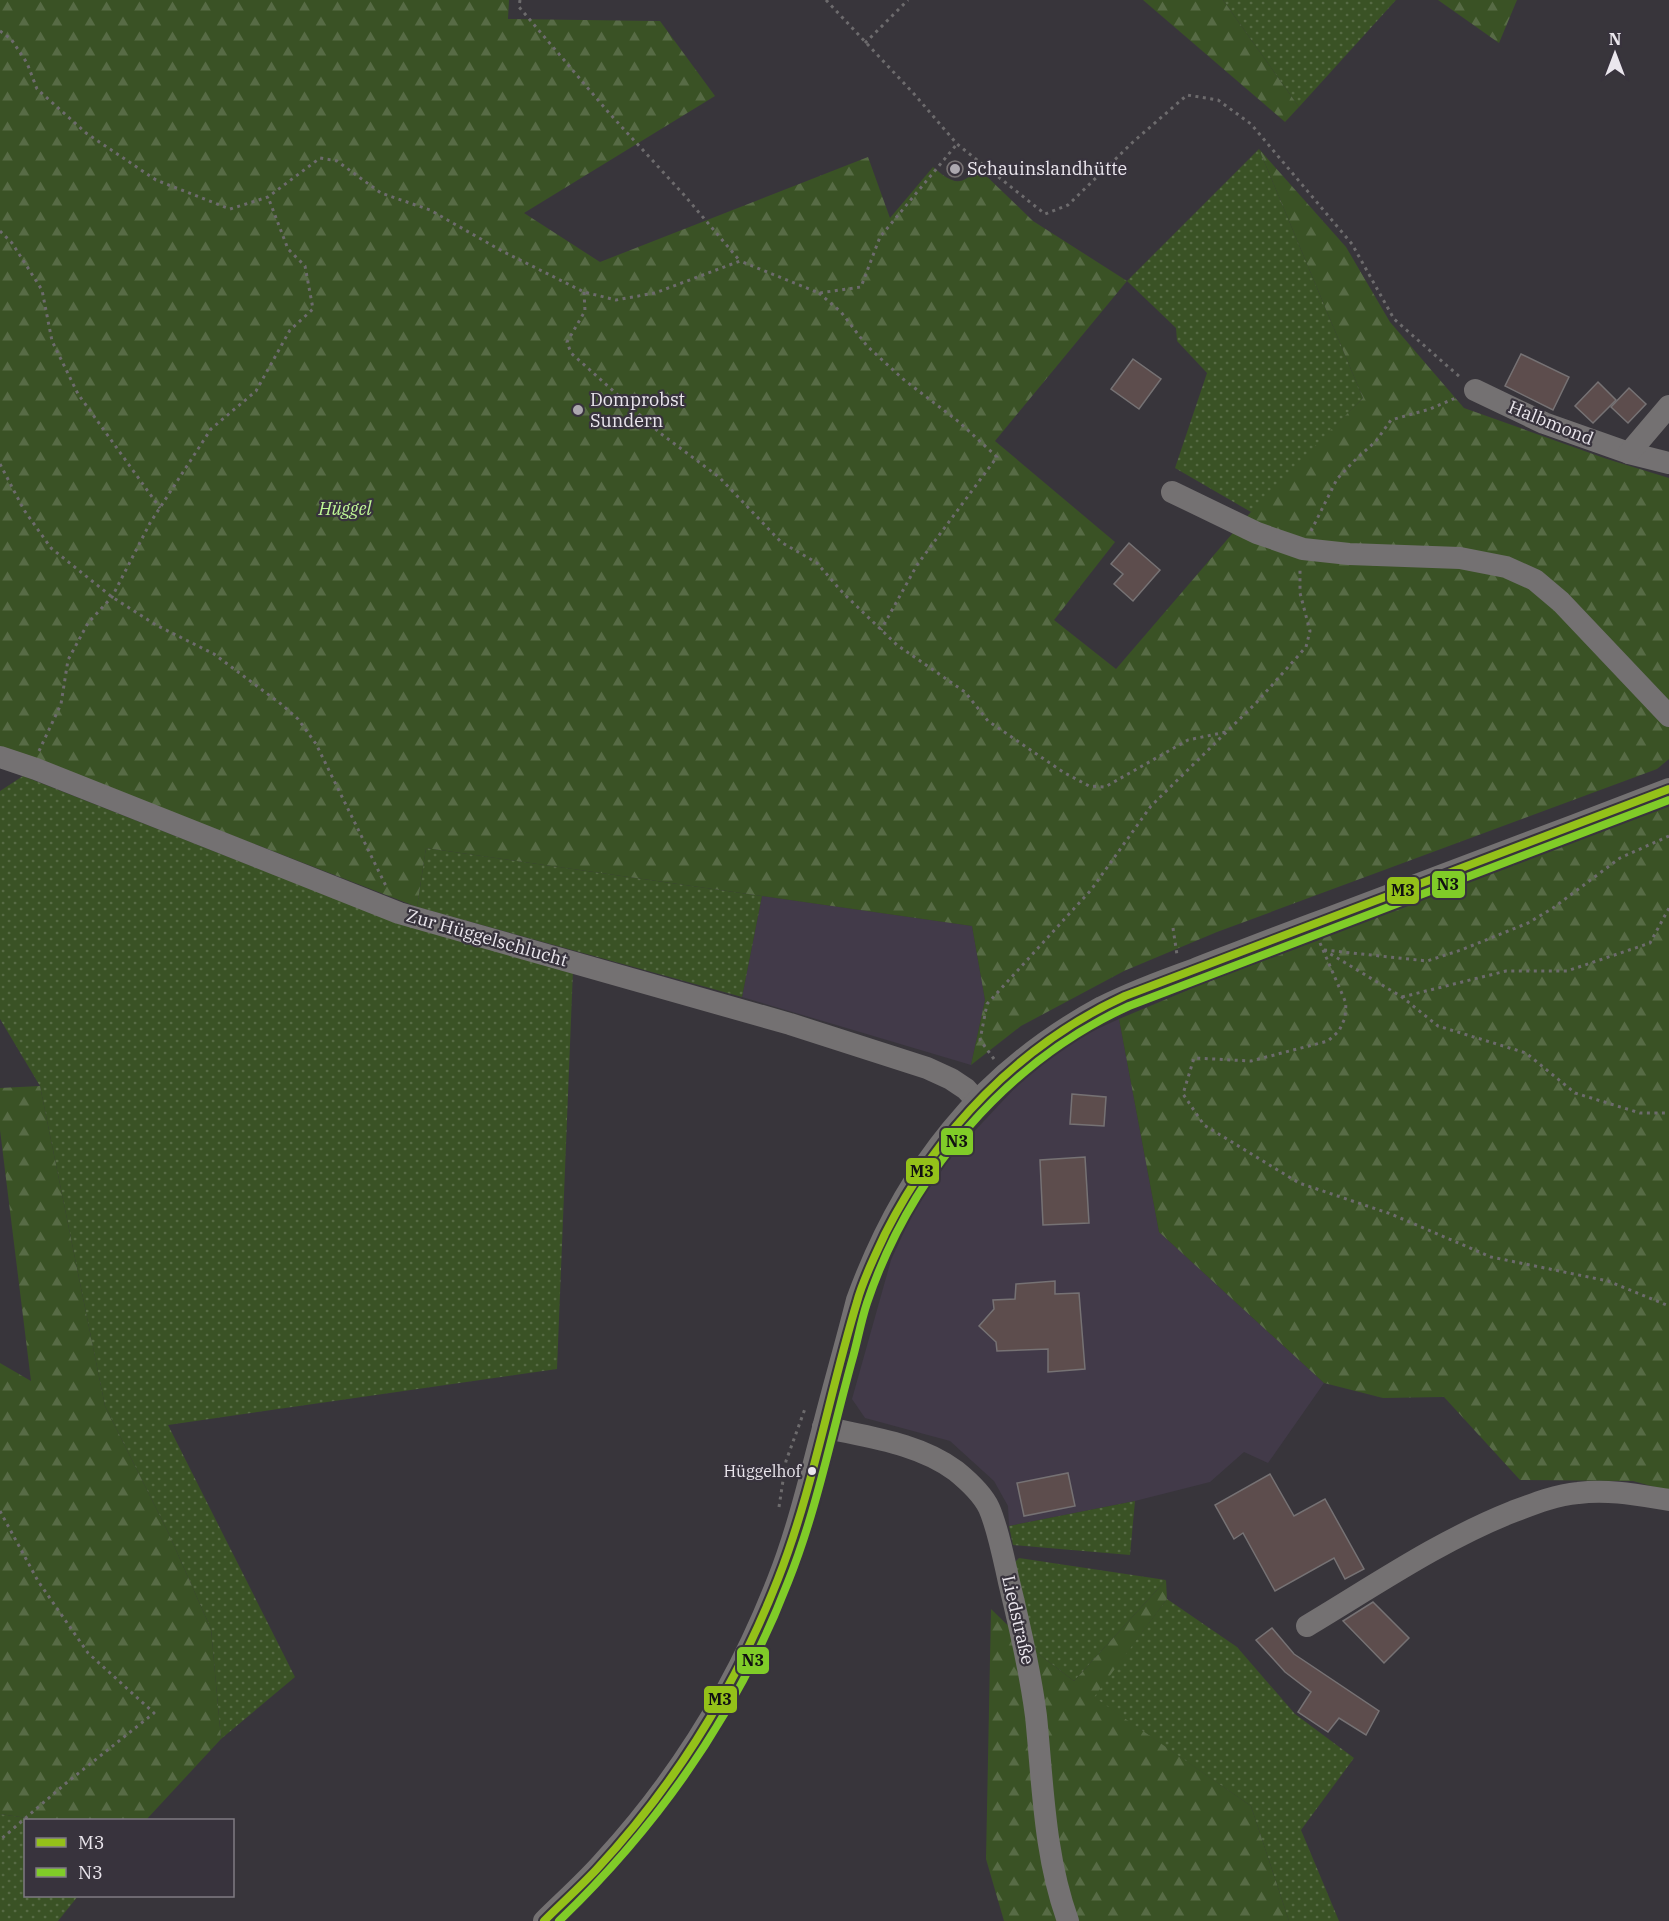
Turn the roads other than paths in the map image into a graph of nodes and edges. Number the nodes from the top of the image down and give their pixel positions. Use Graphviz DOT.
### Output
graph roads {
  1 [pos="1475,390"];
  2 [pos="1669,406"];
  3 [pos="1629,453"];
  4 [pos="1669,463"];
  5 [pos="1172,492"];
  6 [pos="1669,716"];
  7 [pos="0,757"];
  8 [pos="1669,789"];
  9 [pos="977,1101"];
  10 [pos="824,1426"];
  11 [pos="1669,1500"];
  12 [pos="1307,1626"];
  13 [pos="544,1921"];
  14 [pos="1068,1921"];
  1 -- 3 [label="street, Halbmond"];
  2 -- 3 [label="street"];
  3 -- 4 [label="street, Halbmond"];
  5 -- 6 [label="street"];
  7 -- 9 [label="street, Zur Hüggelschlucht"];
  8 -- 9 [label="street"];
  9 -- 10 [label="street"];
  10 -- 13 [label="street"];
  10 -- 14 [label="street, Liedstraße"];
  11 -- 12 [label="street"];
}
